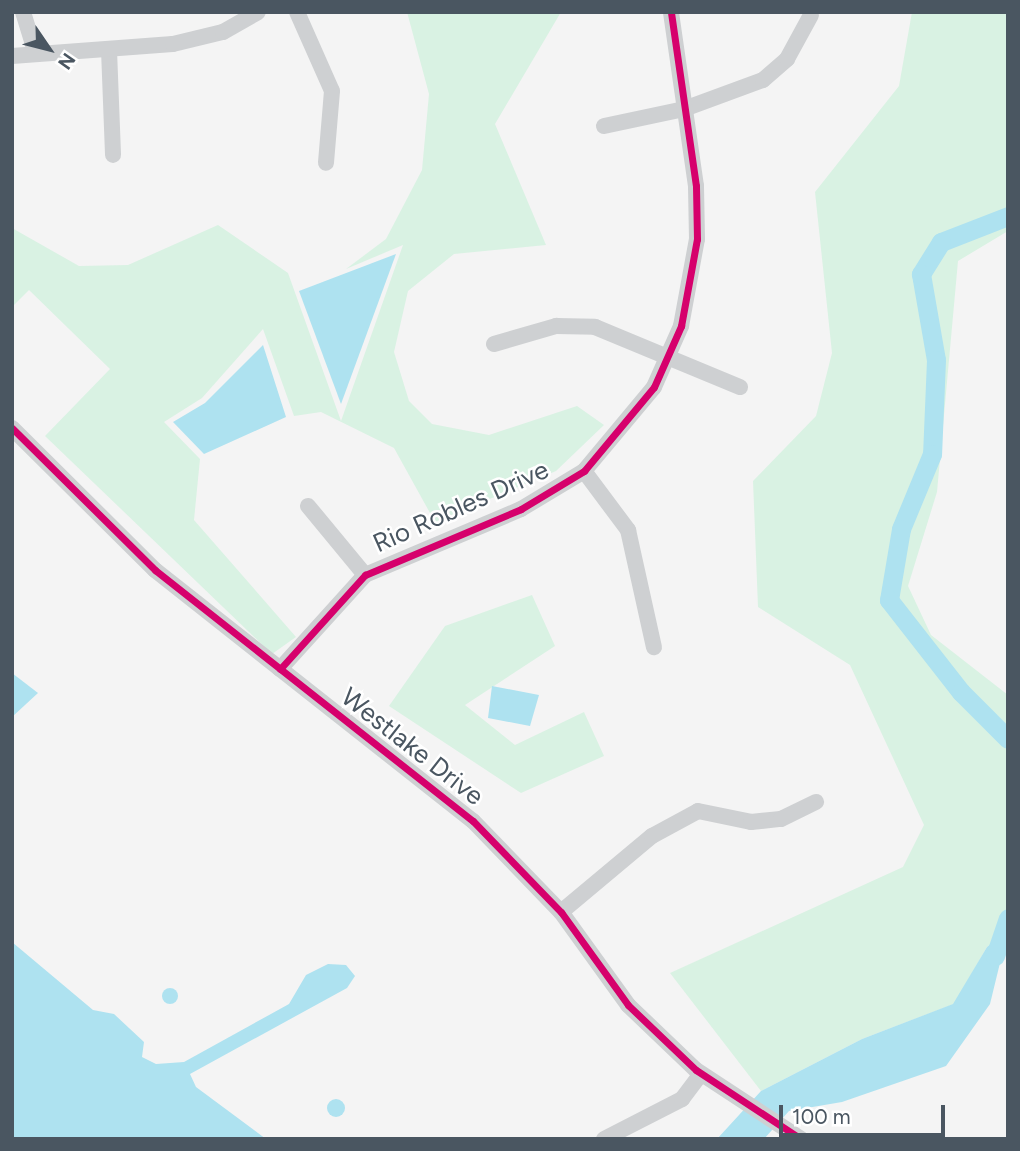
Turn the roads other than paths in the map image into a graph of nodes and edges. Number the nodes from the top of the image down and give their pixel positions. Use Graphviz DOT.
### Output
graph roads {
  1 [pos="23,12"];
  2 [pos="258,12"];
  3 [pos="297,12"];
  4 [pos="671,12"];
  5 [pos="811,15"];
  6 [pos="109,50"];
  7 [pos="35,51"];
  8 [pos="12,56"];
  9 [pos="684,109"];
  10 [pos="604,126"];
  11 [pos="113,155"];
  12 [pos="326,163"];
  13 [pos="494,344"];
  14 [pos="670,355"];
  15 [pos="740,387"];
  16 [pos="12,428"];
  17 [pos="584,471"];
  18 [pos="308,506"];
  19 [pos="365,575"];
  20 [pos="654,647"];
  21 [pos="280,669"];
  22 [pos="816,802"];
  23 [pos="561,912"];
  24 [pos="701,1074"];
  25 [pos="640,1122"];
  26 [pos="604,1138"];
  27 [pos="799,1138"];
  28 [pos="634,1139"];
  1 -- 7 [label="street"];
  2 -- 6 [label="street"];
  3 -- 12 [label="street"];
  4 -- 9 [label="street, Rio Robles Drive"];
  5 -- 9 [label="street"];
  6 -- 7 [label="street"];
  6 -- 11 [label="street"];
  7 -- 8 [label="street"];
  9 -- 10 [label="street"];
  9 -- 14 [label="street, Rio Robles Drive"];
  13 -- 14 [label="street"];
  14 -- 15 [label="street"];
  14 -- 17 [label="street, Rio Robles Drive"];
  16 -- 21 [label="street, Westlake Drive"];
  17 -- 19 [label="street, Rio Robles Drive"];
  17 -- 20 [label="street"];
  18 -- 19 [label="street"];
  19 -- 21 [label="street, Rio Robles Drive"];
  21 -- 23 [label="street, Westlake Drive"];
  22 -- 23 [label="street"];
  23 -- 24 [label="street, Westlake Drive"];
  24 -- 25 [label="street"];
  24 -- 27 [label="street, Westlake Drive"];
  25 -- 26 [label="street"];
  25 -- 28 [label="street"];
}
